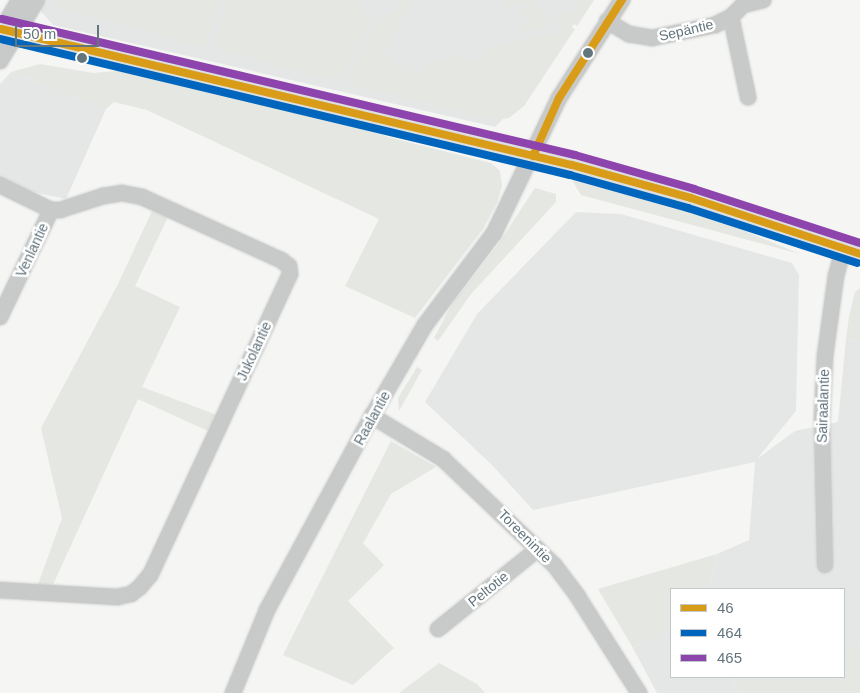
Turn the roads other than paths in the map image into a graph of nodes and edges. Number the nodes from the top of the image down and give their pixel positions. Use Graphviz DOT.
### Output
graph roads {
  1 [pos="19,0"];
  2 [pos="37,0"];
  3 [pos="622,0"];
  4 [pos="763,0"];
  5 [pos="731,17"];
  6 [pos="607,21"];
  7 [pos="5,31"];
  8 [pos="0,61"];
  9 [pos="748,97"];
  10 [pos="533,156"];
  11 [pos="0,186"];
  12 [pos="51,210"];
  13 [pos="851,252"];
  14 [pos="0,317"];
  15 [pos="372,416"];
  16 [pos="538,549"];
  17 [pos="824,565"];
  18 [pos="0,590"];
  19 [pos="438,629"];
  20 [pos="233,693"];
  21 [pos="639,693"];
  1 -- 7 [label="street"];
  2 -- 7 [label="street"];
  3 -- 6 [label="street, Raalantie"];
  4 -- 5 [label="street, Sepäntie"];
  5 -- 6 [label="street, Sepäntie"];
  5 -- 9 [label="street"];
  6 -- 10 [label="street, Raalantie"];
  7 -- 8 [label="street"];
  7 -- 10 [label="main road"];
  10 -- 13 [label="main road"];
  10 -- 15 [label="street, Raalantie"];
  11 -- 12 [label="street"];
  12 -- 14 [label="street, Venlantie"];
  12 -- 18 [label="street, Jukolantie"];
  13 -- 17 [label="street, Sairaalantie"];
  15 -- 16 [label="street, Toreenintie"];
  15 -- 20 [label="street, Raalantie"];
  16 -- 19 [label="street, Peltotie"];
  16 -- 21 [label="street, Toreenintie"];
}
